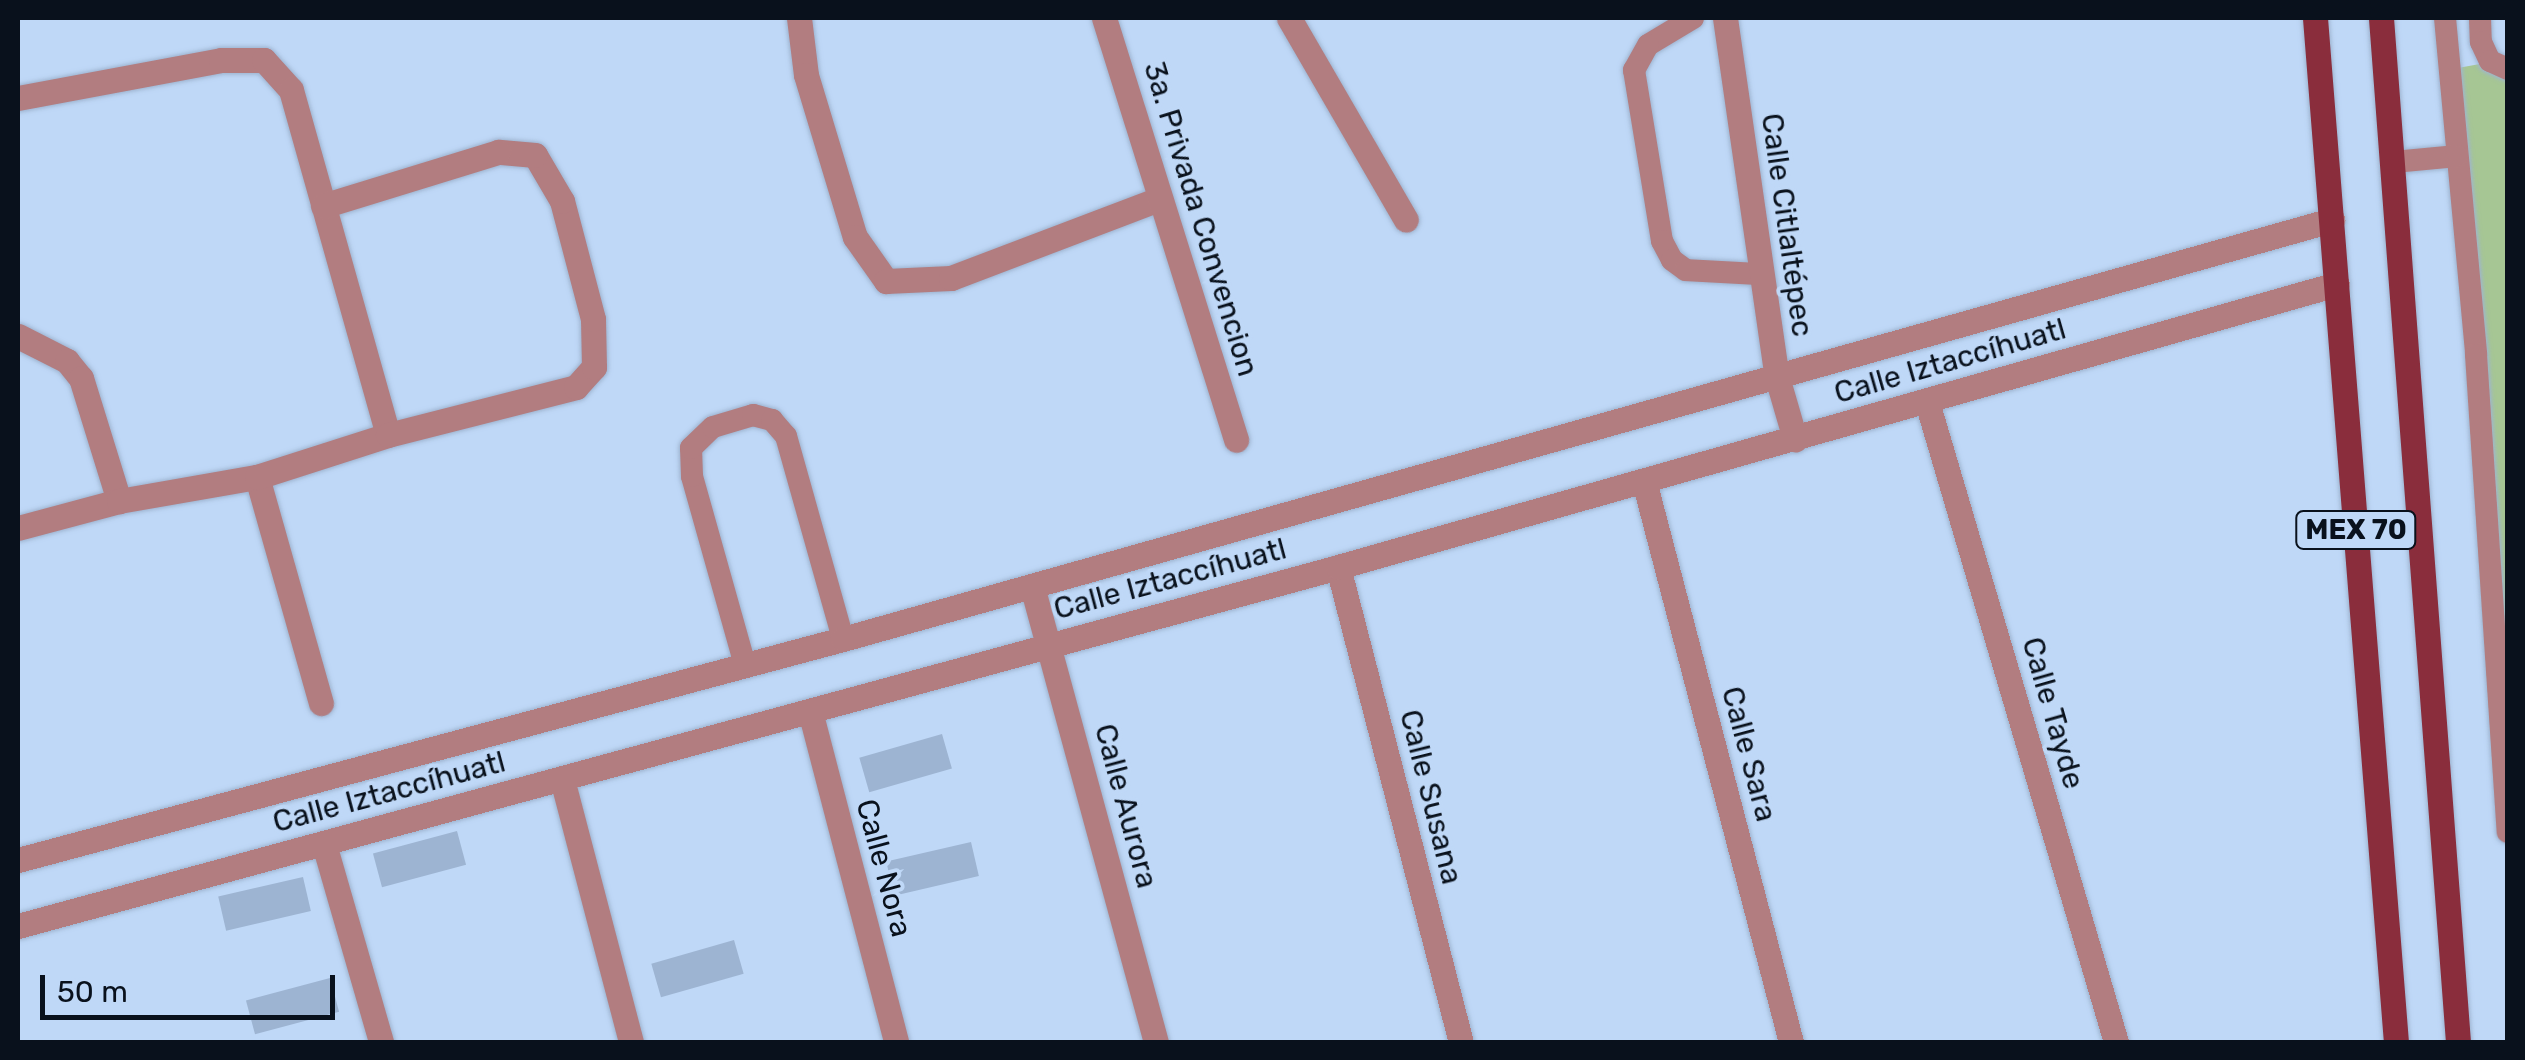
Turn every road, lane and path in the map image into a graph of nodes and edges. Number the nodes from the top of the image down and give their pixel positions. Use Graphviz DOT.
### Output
graph roads {
  1 [pos="798,18"];
  2 [pos="1106,18"];
  3 [pos="1289,18"];
  4 [pos="1693,18"];
  5 [pos="1725,18"];
  6 [pos="2316,18"];
  7 [pos="2382,18"];
  8 [pos="2444,18"];
  9 [pos="2480,18"];
  10 [pos="2508,69"];
  11 [pos="18,98"];
  12 [pos="2458,156"];
  13 [pos="2394,162"];
  14 [pos="1158,199"];
  15 [pos="322,206"];
  16 [pos="1406,220"];
  17 [pos="2332,220"];
  18 [pos="1762,274"];
  19 [pos="2338,284"];
  20 [pos="18,336"];
  21 [pos="1777,377"];
  22 [pos="1927,402"];
  23 [pos="388,435"];
  24 [pos="1795,439"];
  25 [pos="1236,440"];
  26 [pos="257,477"];
  27 [pos="1644,481"];
  28 [pos="118,501"];
  29 [pos="18,528"];
  30 [pos="1338,567"];
  31 [pos="1032,586"];
  32 [pos="843,639"];
  33 [pos="1048,646"];
  34 [pos="745,665"];
  35 [pos="321,703"];
  36 [pos="810,711"];
  37 [pos="562,779"];
  38 [pos="2508,832"];
  39 [pos="324,844"];
  40 [pos="18,860"];
  41 [pos="18,926"];
  42 [pos="381,1042"];
  43 [pos="631,1042"];
  44 [pos="896,1042"];
  45 [pos="1156,1042"];
  46 [pos="1460,1042"];
  47 [pos="1791,1042"];
  48 [pos="2116,1042"];
  49 [pos="2396,1042"];
  50 [pos="2458,1042"];
  1 -- 14 [label="street"];
  2 -- 14 [label="street, 3a. Privada Convencion"];
  3 -- 16 [label="street"];
  4 -- 18 [label="lane"];
  5 -- 18 [label="street, Calle Citlaltépec"];
  6 -- 17 [label="main road, MEX 70"];
  7 -- 13 [label="main road, MEX 70"];
  8 -- 12 [label="lane"];
  9 -- 10 [label="lane"];
  11 -- 15 [label="street"];
  12 -- 13 [label="lane"];
  12 -- 38 [label="lane"];
  13 -- 50 [label="main road, MEX 70"];
  14 -- 25 [label="street, 3a. Privada Convencion"];
  15 -- 23 [label="street"];
  15 -- 23 [label="street"];
  17 -- 19 [label="main road, MEX 70"];
  17 -- 21 [label="street, Calle Iztaccíhuatl"];
  18 -- 21 [label="street, Calle Citlaltépec"];
  19 -- 22 [label="street, Calle Iztaccíhuatl"];
  19 -- 49 [label="main road, MEX 70"];
  20 -- 28 [label="street"];
  21 -- 24 [label="street, Calle Citlaltépec"];
  21 -- 31 [label="street, Calle Iztaccíhuatl"];
  22 -- 24 [label="street, Calle Iztaccíhuatl"];
  22 -- 48 [label="street, Calle Tayde"];
  23 -- 26 [label="street"];
  24 -- 27 [label="street, Calle Iztaccíhuatl"];
  26 -- 28 [label="street"];
  26 -- 35 [label="street"];
  27 -- 30 [label="street, Calle Iztaccíhuatl"];
  27 -- 47 [label="street, Calle Sara"];
  28 -- 29 [label="street"];
  30 -- 33 [label="street, Calle Iztaccíhuatl"];
  30 -- 46 [label="street, Calle Susana"];
  31 -- 32 [label="street, Calle Iztaccíhuatl"];
  31 -- 33 [label="street, Calle Aurora"];
  32 -- 34 [label="street, Calle Iztaccíhuatl"];
  32 -- 34 [label="lane"];
  33 -- 36 [label="street, Calle Iztaccíhuatl"];
  33 -- 45 [label="street, Calle Aurora"];
  34 -- 40 [label="street, Calle Iztaccíhuatl"];
  36 -- 37 [label="street, Calle Iztaccíhuatl"];
  36 -- 44 [label="street, Calle Nora"];
  37 -- 39 [label="street, Calle Iztaccíhuatl"];
  37 -- 43 [label="street"];
  39 -- 41 [label="street, Calle Iztaccíhuatl"];
  39 -- 42 [label="street"];
}
